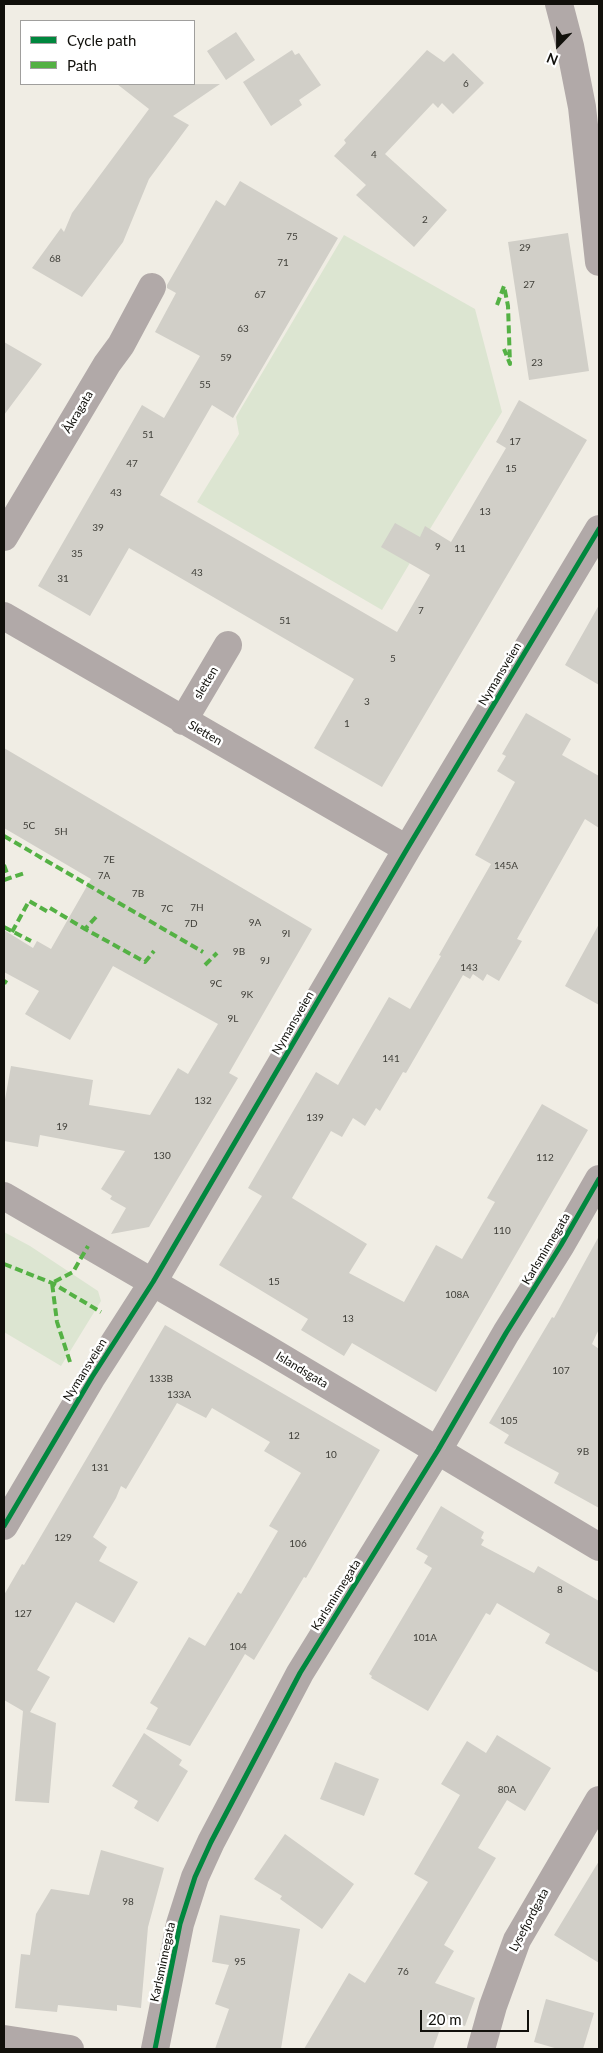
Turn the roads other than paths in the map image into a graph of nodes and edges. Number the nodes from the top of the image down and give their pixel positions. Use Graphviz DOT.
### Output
graph roads {
  1 [pos="559,4"];
  2 [pos="599,262"];
  3 [pos="152,287"];
  4 [pos="599,529"];
  5 [pos="4,537"];
  6 [pos="4,616"];
  7 [pos="228,646"];
  8 [pos="184,720"];
  9 [pos="406,849"];
  10 [pos="599,1179"];
  11 [pos="4,1196"];
  12 [pos="152,1282"];
  13 [pos="438,1450"];
  14 [pos="5,1522"];
  15 [pos="599,1547"];
  16 [pos="599,1800"];
  17 [pos="4,2039"];
  18 [pos="70,2049"];
  19 [pos="155,2049"];
  20 [pos="481,2049"];
  1 -- 2 [label="street"];
  3 -- 5 [label="street, Åkragata"];
  4 -- 9 [label="street, Nymansveien"];
  6 -- 8 [label="street, Sletten"];
  7 -- 8 [label="street, sletten"];
  8 -- 9 [label="street, Sletten"];
  9 -- 12 [label="street, Nymansveien"];
  10 -- 13 [label="street, Karlsminnegata"];
  11 -- 12 [label="street, Islandsgata"];
  12 -- 13 [label="street, Islandsgata"];
  12 -- 14 [label="street, Nymansveien"];
  13 -- 15 [label="street, Islandsgata"];
  13 -- 19 [label="street, Karlsminnegata"];
  16 -- 20 [label="street, Lysefjordgata"];
  17 -- 18 [label="street"];
}
